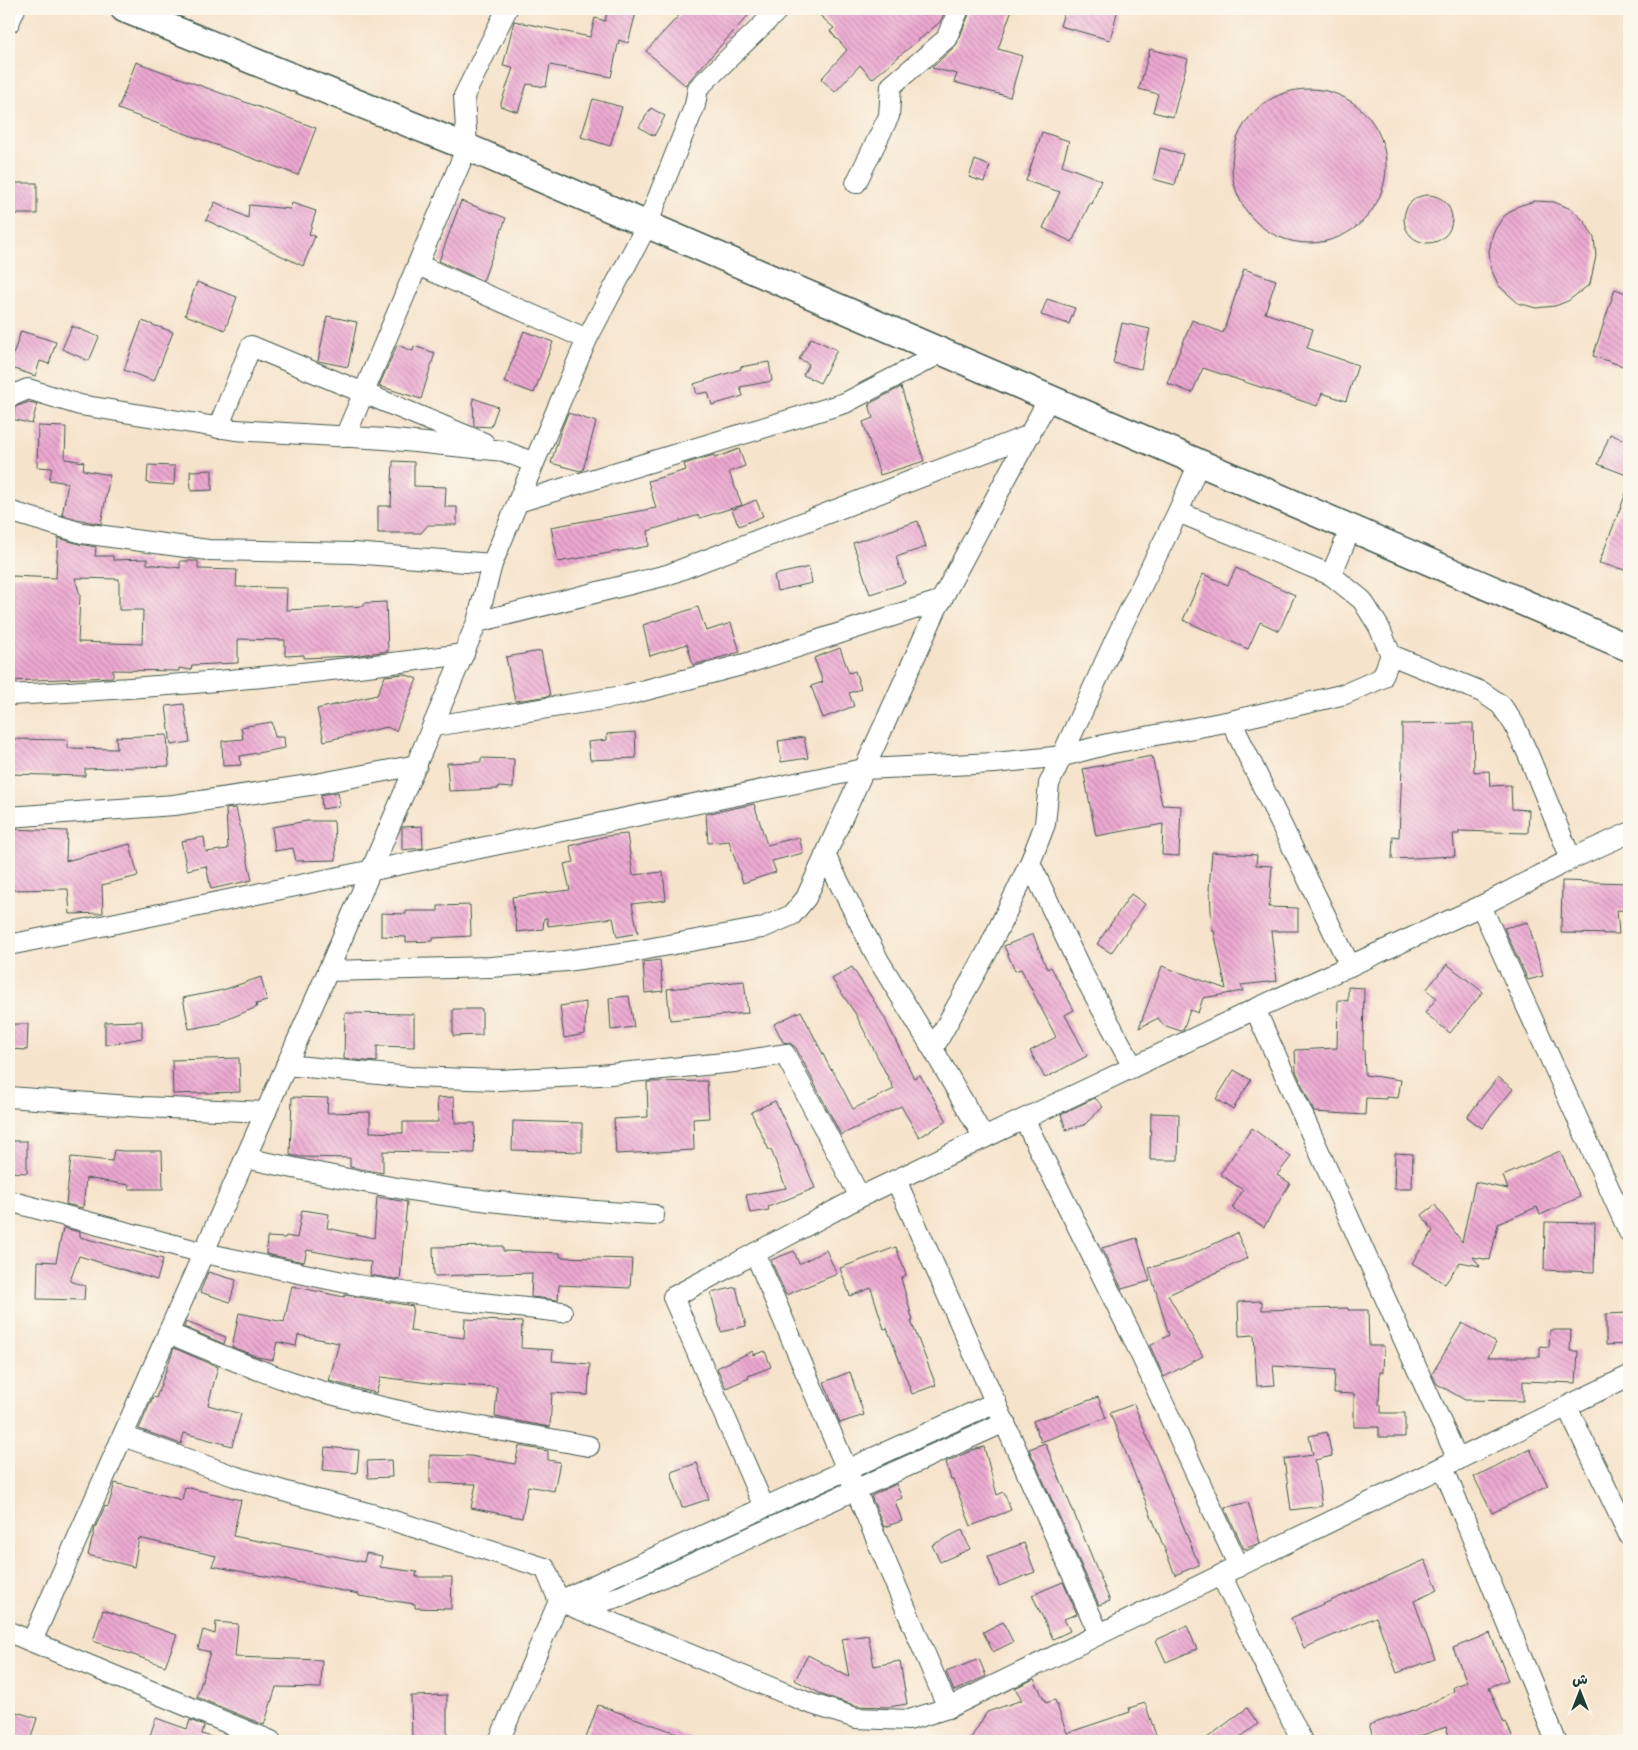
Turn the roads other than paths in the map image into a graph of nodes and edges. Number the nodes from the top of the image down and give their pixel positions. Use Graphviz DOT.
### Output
graph roads {
  1 [pos="15,9"];
  2 [pos="124,9"];
  3 [pos="507,9"];
  4 [pos="779,9"];
  5 [pos="959,9"];
  6 [pos="9,23"];
  7 [pos="467,147"];
  8 [pos="856,183"];
  9 [pos="647,225"];
  10 [pos="418,265"];
  11 [pos="587,339"];
  12 [pos="943,352"];
  13 [pos="364,393"];
  14 [pos="9,396"];
  15 [pos="1050,398"];
  16 [pos="218,428"];
  17 [pos="1030,435"];
  18 [pos="345,437"];
  19 [pos="504,451"];
  20 [pos="534,463"];
  21 [pos="1198,463"];
  22 [pos="518,502"];
  23 [pos="9,511"];
  24 [pos="1178,512"];
  25 [pos="1350,528"];
  26 [pos="492,564"];
  27 [pos="1331,575"];
  28 [pos="942,600"];
  29 [pos="478,622"];
  30 [pos="1629,648"];
  31 [pos="464,654"];
  32 [pos="1391,655"];
  33 [pos="9,695"];
  34 [pos="1231,721"];
  35 [pos="434,726"];
  36 [pos="1063,756"];
  37 [pos="417,765"];
  38 [pos="864,769"];
  39 [pos="9,817"];
  40 [pos="1629,832"];
  41 [pos="825,854"];
  42 [pos="1571,859"];
  43 [pos="1030,863"];
  44 [pos="372,870"];
  45 [pos="1481,906"];
  46 [pos="9,945"];
  47 [pos="1350,966"];
  48 [pos="328,971"];
  49 [pos="1255,1009"];
  50 [pos="933,1049"];
  51 [pos="286,1065"];
  52 [pos="1133,1068"];
  53 [pos="9,1097"];
  54 [pos="266,1112"];
  55 [pos="1024,1119"];
  56 [pos="984,1138"];
  57 [pos="246,1158"];
  58 [pos="896,1180"];
  59 [pos="860,1197"];
  60 [pos="9,1201"];
  61 [pos="654,1215"];
  62 [pos="1629,1232"];
  63 [pos="204,1253"];
  64 [pos="755,1253"];
  65 [pos="562,1312"];
  66 [pos="168,1333"];
  67 [pos="1629,1376"];
  68 [pos="996,1402"];
  69 [pos="1567,1407"];
  70 [pos="1005,1422"];
  71 [pos="123,1436"];
  72 [pos="589,1446"];
  73 [pos="1451,1464"];
  74 [pos="847,1470"];
  75 [pos="855,1490"];
  76 [pos="764,1507"];
  77 [pos="1629,1535"];
  78 [pos="1239,1567"];
  79 [pos="1221,1575"];
  80 [pos="559,1601"];
  81 [pos="578,1609"];
  82 [pos="9,1632"];
  83 [pos="1099,1634"];
  84 [pos="32,1642"];
  85 [pos="948,1708"];
  86 [pos="271,1741"];
  87 [pos="499,1741"];
  88 [pos="1302,1741"];
  89 [pos="1556,1741"];
  1 -- 6 [label="street"];
  2 -- 7 [label="street"];
  3 -- 7 [label="street"];
  4 -- 9 [label="street"];
  5 -- 8 [label="street"];
  7 -- 9 [label="street"];
  7 -- 10 [label="street"];
  9 -- 11 [label="street"];
  9 -- 12 [label="street"];
  10 -- 11 [label="street"];
  10 -- 13 [label="street"];
  11 -- 20 [label="street"];
  12 -- 15 [label="street"];
  12 -- 22 [label="street"];
  13 -- 16 [label="street"];
  13 -- 18 [label="street"];
  13 -- 19 [label="street"];
  14 -- 16 [label="street"];
  15 -- 17 [label="street"];
  15 -- 21 [label="street"];
  16 -- 18 [label="street"];
  17 -- 28 [label="street"];
  17 -- 29 [label="street"];
  18 -- 19 [label="street"];
  19 -- 20 [label="street"];
  20 -- 22 [label="street"];
  21 -- 24 [label="street"];
  21 -- 25 [label="street"];
  22 -- 26 [label="street"];
  23 -- 26 [label="street"];
  24 -- 27 [label="street"];
  24 -- 36 [label="street"];
  25 -- 27 [label="street"];
  25 -- 30 [label="street"];
  26 -- 29 [label="street"];
  27 -- 32 [label="street"];
  28 -- 35 [label="street"];
  28 -- 38 [label="street"];
  29 -- 31 [label="street"];
  31 -- 33 [label="street"];
  31 -- 35 [label="street"];
  32 -- 34 [label="street"];
  32 -- 42 [label="street"];
  34 -- 36 [label="street"];
  34 -- 47 [label="street"];
  35 -- 37 [label="street"];
  36 -- 38 [label="street"];
  36 -- 43 [label="street"];
  37 -- 39 [label="street"];
  37 -- 44 [label="street"];
  38 -- 41 [label="street"];
  38 -- 44 [label="street"];
  40 -- 42 [label="street"];
  41 -- 48 [label="street"];
  41 -- 50 [label="street"];
  42 -- 45 [label="street"];
  43 -- 50 [label="street"];
  43 -- 52 [label="street"];
  44 -- 46 [label="street"];
  44 -- 48 [label="street"];
  45 -- 47 [label="street"];
  45 -- 62 [label="street"];
  47 -- 49 [label="street"];
  48 -- 51 [label="street"];
  49 -- 52 [label="street"];
  49 -- 73 [label="street"];
  50 -- 56 [label="street"];
  51 -- 54 [label="street"];
  51 -- 59 [label="street"];
  52 -- 55 [label="street"];
  53 -- 54 [label="street"];
  54 -- 57 [label="street"];
  55 -- 56 [label="street"];
  55 -- 78 [label="street"];
  56 -- 58 [label="street"];
  57 -- 61 [label="street"];
  57 -- 63 [label="street"];
  58 -- 59 [label="street"];
  58 -- 68 [label="street"];
  59 -- 64 [label="street"];
  60 -- 63 [label="street"];
  63 -- 65 [label="street"];
  63 -- 66 [label="street"];
  64 -- 74 [label="street"];
  64 -- 76 [label="street"];
  66 -- 71 [label="street"];
  66 -- 72 [label="street"];
  67 -- 69 [label="street"];
  68 -- 70 [label="street"];
  68 -- 74 [label="street"];
  69 -- 73 [label="street"];
  69 -- 77 [label="street"];
  70 -- 75 [label="street"];
  70 -- 83 [label="street"];
  71 -- 80 [label="street"];
  71 -- 84 [label="street"];
  73 -- 78 [label="street"];
  73 -- 89 [label="street"];
  74 -- 75 [label="street"];
  74 -- 76 [label="street"];
  75 -- 81 [label="street"];
  75 -- 85 [label="street"];
  76 -- 80 [label="street"];
  78 -- 79 [label="street"];
  79 -- 83 [label="street"];
  79 -- 88 [label="street"];
  80 -- 81 [label="street"];
  80 -- 87 [label="street"];
  81 -- 85 [label="street"];
  82 -- 84 [label="street"];
  83 -- 85 [label="street"];
  84 -- 86 [label="street"];
}
